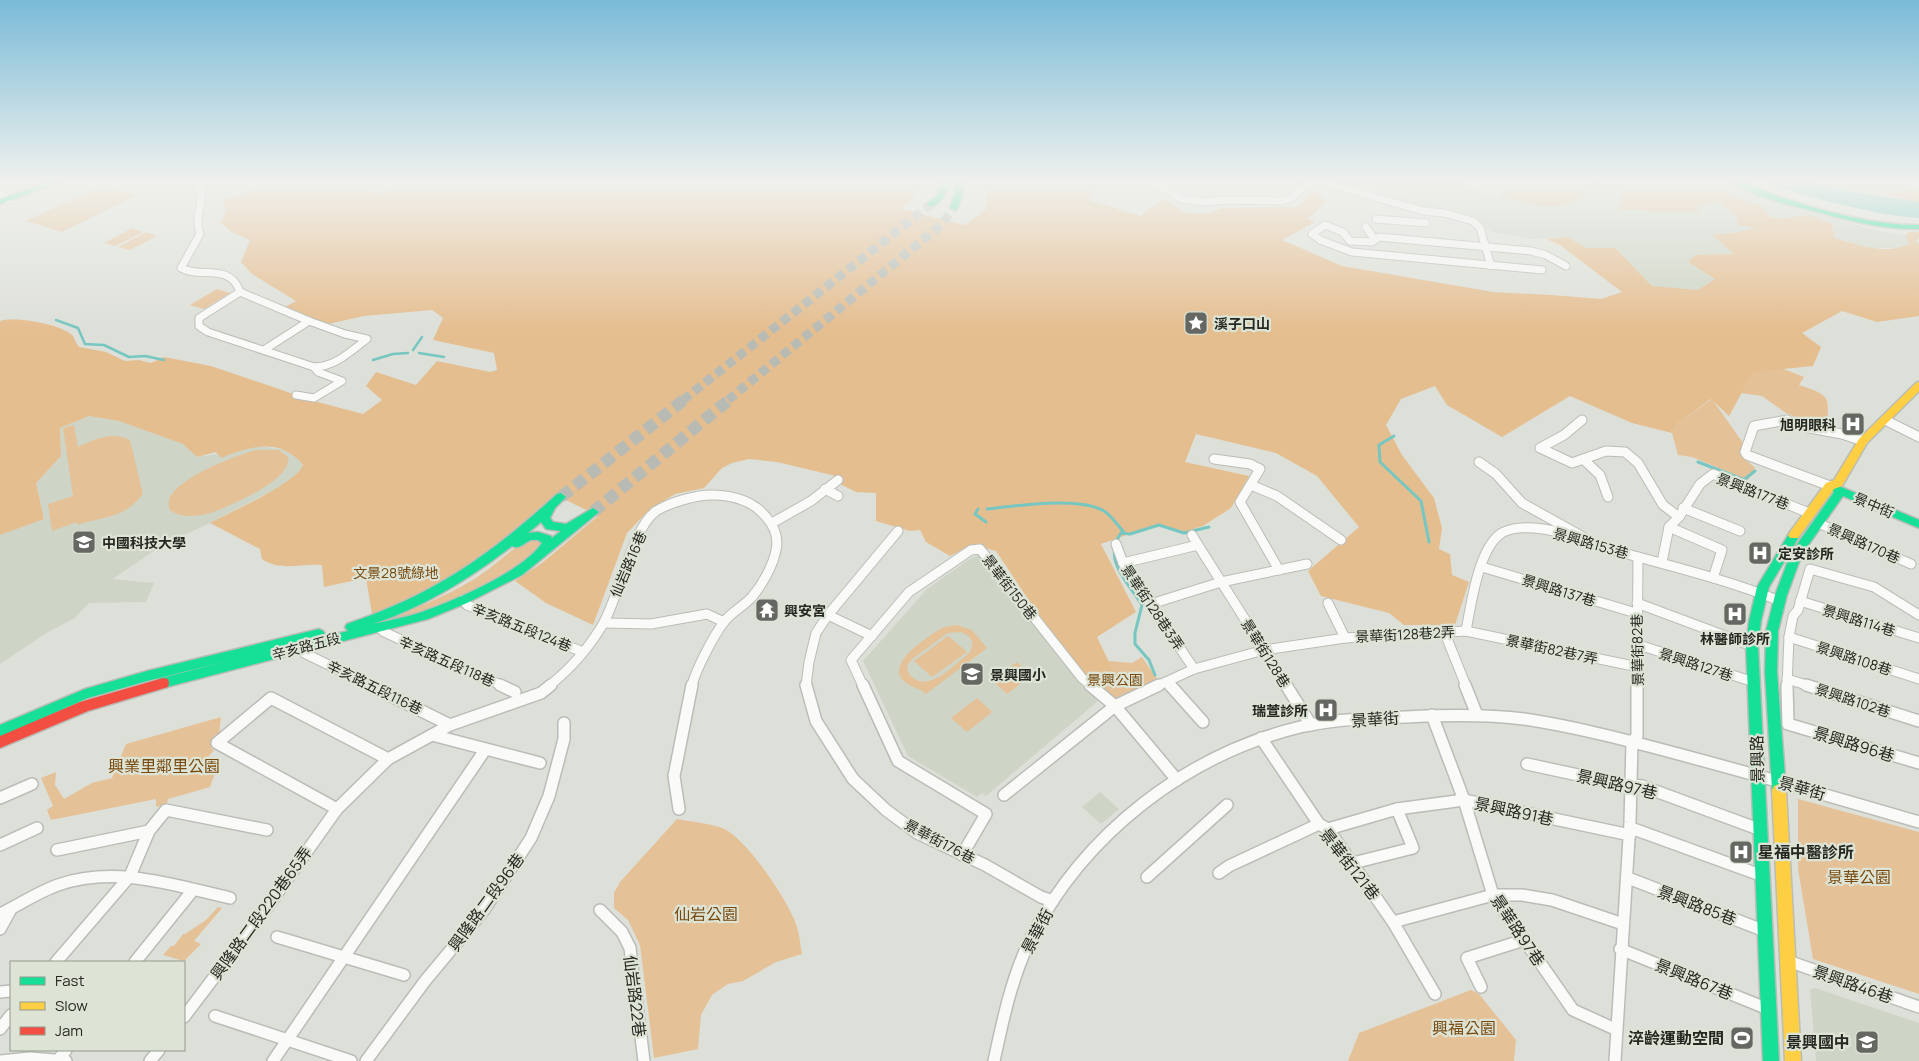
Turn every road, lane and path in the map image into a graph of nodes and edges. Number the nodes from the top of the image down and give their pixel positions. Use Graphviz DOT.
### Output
graph roads {
  1 [pos="199,231"];
  2 [pos="1317,231"];
  3 [pos="1340,231"];
  4 [pos="1368,231"];
  5 [pos="1427,231"];
  6 [pos="1481,231"];
  7 [pos="1375,240"];
  8 [pos="1429,241"];
  9 [pos="1486,246"];
  10 [pos="1491,266"];
  11 [pos="1566,266"];
  12 [pos="1538,273"];
  13 [pos="240,292"];
  14 [pos="309,321"];
  15 [pos="264,350"];
  16 [pos="314,367"];
  17 [pos="1919,385"];
  18 [pos="296,395"];
  19 [pos="1582,420"];
  20 [pos="1885,420"];
  21 [pos="1919,437"];
  22 [pos="1864,441"];
  23 [pos="1214,459"];
  24 [pos="1583,459"];
  25 [pos="1479,462"];
  26 [pos="838,480"];
  27 [pos="1252,485"];
  28 [pos="1836,487"];
  29 [pos="826,489"];
  30 [pos="838,496"];
  31 [pos="561,497"];
  32 [pos="1608,497"];
  33 [pos="550,508"];
  34 [pos="593,512"];
  35 [pos="1680,512"];
  36 [pos="1809,513"];
  37 [pos="1919,517"];
  38 [pos="581,522"];
  39 [pos="772,523"];
  40 [pos="1818,523"];
  41 [pos="1919,524"];
  42 [pos="1670,527"];
  43 [pos="898,531"];
  44 [pos="1740,531"];
  45 [pos="1192,535"];
  46 [pos="1341,540"];
  47 [pos="1592,542"];
  48 [pos="1116,544"];
  49 [pos="1198,545"];
  50 [pos="1638,557"];
  51 [pos="538,558"];
  52 [pos="1662,562"];
  53 [pos="1123,563"];
  54 [pos="483,564"];
  55 [pos="1307,564"];
  56 [pos="1911,564"];
  57 [pos="1482,567"];
  58 [pos="1278,570"];
  59 [pos="1713,578"];
  60 [pos="1221,582"];
  61 [pos="1761,593"];
  62 [pos="463,600"];
  63 [pos="1780,601"];
  64 [pos="1800,601"];
  65 [pos="1328,603"];
  66 [pos="1151,604"];
  67 [pos="1637,608"];
  68 [pos="828,615"];
  69 [pos="1919,615"];
  70 [pos="724,622"];
  71 [pos="604,623"];
  72 [pos="380,628"];
  73 [pos="1444,631"];
  74 [pos="1466,631"];
  75 [pos="872,636"];
  76 [pos="1789,637"];
  77 [pos="1345,638"];
  78 [pos="1919,638"];
  79 [pos="1639,645"];
  80 [pos="1752,646"];
  81 [pos="304,647"];
  82 [pos="1264,650"];
  83 [pos="583,652"];
  84 [pos="1638,667"];
  85 [pos="1194,669"];
  86 [pos="1787,679"];
  87 [pos="1919,679"];
  88 [pos="1166,682"];
  89 [pos="1754,682"];
  90 [pos="515,692"];
  91 [pos="1115,706"];
  92 [pos="1432,715"];
  93 [pos="1477,716"];
  94 [pos="1919,721"];
  95 [pos="1202,722"];
  96 [pos="564,723"];
  97 [pos="450,725"];
  98 [pos="1311,725"];
  99 [pos="0,731"];
  100 [pos="432,734"];
  101 [pos="1261,738"];
  102 [pos="0,742"];
  103 [pos="1632,742"];
  104 [pos="485,750"];
  105 [pos="388,759"];
  106 [pos="540,763"];
  107 [pos="1919,763"];
  108 [pos="1528,764"];
  109 [pos="1758,775"];
  110 [pos="1177,780"];
  111 [pos="1778,781"];
  112 [pos="32,784"];
  113 [pos="1632,785"];
  114 [pos="1004,795"];
  115 [pos="0,798"];
  116 [pos="1464,800"];
  117 [pos="1227,805"];
  118 [pos="337,809"];
  119 [pos="680,809"];
  120 [pos="1397,809"];
  121 [pos="1919,822"];
  122 [pos="1324,827"];
  123 [pos="37,828"];
  124 [pos="267,830"];
  125 [pos="1761,830"];
  126 [pos="149,831"];
  127 [pos="1631,832"];
  128 [pos="0,845"];
  129 [pos="57,850"];
  130 [pos="962,855"];
  131 [pos="1353,863"];
  132 [pos="1219,873"];
  133 [pos="130,876"];
  134 [pos="1763,876"];
  135 [pos="1147,877"];
  136 [pos="1628,878"];
  137 [pos="193,890"];
  138 [pos="1493,895"];
  139 [pos="230,898"];
  140 [pos="1053,901"];
  141 [pos="600,910"];
  142 [pos="5,912"];
  143 [pos="1393,922"];
  144 [pos="1623,924"];
  145 [pos="0,928"];
  146 [pos="1766,931"];
  147 [pos="277,937"];
  148 [pos="1524,940"];
  149 [pos="1620,949"];
  150 [pos="343,957"];
  151 [pos="57,961"];
  152 [pos="137,961"];
  153 [pos="1788,961"];
  154 [pos="404,975"];
  155 [pos="1481,987"];
  156 [pos="1435,994"];
  157 [pos="1919,1007"];
  158 [pos="1768,1009"];
  159 [pos="10,1016"];
  160 [pos="215,1016"];
  161 [pos="185,1017"];
  162 [pos="0,1029"];
  163 [pos="1615,1029"];
  164 [pos="288,1039"];
  165 [pos="158,1051"];
  166 [pos="1616,1055"];
  167 [pos="63,1057"];
  168 [pos="0,1060"];
  169 [pos="150,1061"];
  170 [pos="273,1061"];
  171 [pos="350,1061"];
  172 [pos="366,1061"];
  173 [pos="644,1061"];
  174 [pos="994,1061"];
  175 [pos="1771,1061"];
  176 [pos="1793,1061"];
  1 -- 13 [label="street"];
  2 -- 10 [label="street"];
  3 -- 7 [label="street"];
  4 -- 7 [label="street"];
  5 -- 8 [label="street"];
  6 -- 9 [label="street"];
  7 -- 8 [label="street"];
  8 -- 9 [label="street"];
  9 -- 10 [label="street"];
  9 -- 11 [label="street"];
  10 -- 12 [label="street"];
  13 -- 14 [label="street"];
  13 -- 15 [label="street"];
  14 -- 15 [label="street"];
  14 -- 16 [label="street"];
  15 -- 16 [label="street"];
  16 -- 18 [label="street"];
  17 -- 20 [label="street, 景興路"];
  19 -- 24 [label="street"];
  20 -- 21 [label="street"];
  20 -- 22 [label="street, 景興路"];
  22 -- 28 [label="street, 景興路"];
  22 -- 28 [label="street"];
  23 -- 27 [label="street"];
  24 -- 32 [label="street"];
  24 -- 35 [label="street"];
  25 -- 47 [label="street"];
  26 -- 29 [label="street"];
  27 -- 46 [label="street"];
  27 -- 58 [label="street"];
  28 -- 36 [label="street, 景興路"];
  28 -- 37 [label="street, 景中街"];
  28 -- 40 [label="street, 景興路"];
  28 -- 41 [label="street, 景中街"];
  29 -- 30 [label="street"];
  29 -- 39 [label="street"];
  31 -- 33 [label="street, 辛亥路五段"];
  33 -- 38 [label="street"];
  33 -- 54 [label="street, 辛亥路五段"];
  34 -- 38 [label="street, 辛亥路五段"];
  35 -- 36 [label="street, 景興路177巷"];
  35 -- 42 [label="street"];
  35 -- 44 [label="street"];
  36 -- 61 [label="street, 景興路"];
  38 -- 51 [label="street, 辛亥路五段"];
  39 -- 70 [label="street"];
  39 -- 71 [label="street, 仙岩路16巷"];
  40 -- 56 [label="street, 景興路170巷"];
  40 -- 63 [label="street, 景興路"];
  42 -- 52 [label="street"];
  42 -- 59 [label="street"];
  43 -- 68 [label="street, 景華街176巷"];
  45 -- 49 [label="street, 景華街128巷"];
  47 -- 50 [label="street, 景興路153巷"];
  47 -- 57 [label="street, 景興路153巷"];
  48 -- 53 [label="street, 景華街128巷3弄"];
  49 -- 53 [label="street"];
  49 -- 60 [label="street, 景華街128巷"];
  50 -- 52 [label="street, 景興路153巷"];
  50 -- 67 [label="street, 景華街82巷"];
  51 -- 54 [label="street"];
  51 -- 62 [label="street, 辛亥路五段"];
  52 -- 59 [label="street, 景興路153巷"];
  53 -- 66 [label="street, 景華街128巷3弄"];
  54 -- 99 [label="street, 辛亥路五段"];
  55 -- 58 [label="street"];
  57 -- 67 [label="street, 景興路137巷"];
  57 -- 74 [label="street, 景興路153巷"];
  58 -- 60 [label="street"];
  59 -- 61 [label="street, 景興路153巷"];
  60 -- 66 [label="street"];
  60 -- 82 [label="street, 景華街128巷"];
  61 -- 63 [label="street, 景興路153巷"];
  61 -- 80 [label="street, 景興路"];
  62 -- 72 [label="street, 辛亥路五段"];
  62 -- 83 [label="street, 辛亥路五段124巷"];
  63 -- 111 [label="street, 景興路"];
  64 -- 69 [label="street"];
  64 -- 76 [label="street"];
  64 -- 78 [label="street, 景興路114巷"];
  65 -- 77 [label="street, 景華街128巷2弄"];
  66 -- 85 [label="street, 景華街128巷3弄"];
  67 -- 79 [label="street, 景華街82巷"];
  67 -- 80 [label="street, 景興路137巷"];
  68 -- 75 [label="street"];
  68 -- 130 [label="street, 景華街176巷"];
  70 -- 71 [label="street"];
  70 -- 119 [label="street"];
  71 -- 83 [label="street"];
  72 -- 81 [label="street, 辛亥路五段"];
  72 -- 90 [label="street, 辛亥路五段118巷"];
  73 -- 74 [label="street, 景華街128巷2弄"];
  73 -- 77 [label="street, 景華街128巷2弄"];
  73 -- 93 [label="street"];
  74 -- 84 [label="street, 景華街82巷7弄"];
  75 -- 91 [label="street, 景華街150巷"];
  75 -- 130 [label="street"];
  76 -- 86 [label="street"];
  76 -- 87 [label="street, 景興路108巷"];
  77 -- 82 [label="street, 景華街128巷2弄"];
  79 -- 84 [label="street, 景華街82巷"];
  79 -- 89 [label="street, 景興路127巷"];
  80 -- 89 [label="street, 景興路"];
  81 -- 97 [label="street, 辛亥路五段116巷"];
  81 -- 102 [label="street, 辛亥路五段"];
  82 -- 85 [label="street"];
  82 -- 98 [label="street, 景華街128巷"];
  83 -- 97 [label="street"];
  84 -- 103 [label="street, 景華街82巷"];
  85 -- 88 [label="street"];
  86 -- 94 [label="street, 景興路102巷"];
  86 -- 107 [label="street, 景興路96巷"];
  88 -- 91 [label="street"];
  88 -- 95 [label="street"];
  89 -- 109 [label="street, 景興路"];
  91 -- 110 [label="street, 景華街150巷"];
  91 -- 114 [label="street"];
  92 -- 93 [label="street, 景華街"];
  92 -- 98 [label="street, 景華街"];
  92 -- 116 [label="street, 景華路97巷"];
  93 -- 103 [label="street, 景華街"];
  96 -- 172 [label="street, 興隆路二段96巷"];
  97 -- 100 [label="street"];
  98 -- 101 [label="street, 景華街"];
  100 -- 104 [label="street"];
  100 -- 105 [label="street, 興隆路二段220巷65弄"];
  101 -- 110 [label="street, 景華街"];
  101 -- 122 [label="street, 景華街121巷"];
  103 -- 109 [label="street, 景華街"];
  103 -- 113 [label="street"];
  104 -- 106 [label="street"];
  104 -- 150 [label="street"];
  105 -- 118 [label="street, 興隆路二段220巷65弄"];
  105 -- 118 [label="street"];
  108 -- 113 [label="street, 景興路97巷"];
  109 -- 111 [label="street, 景華街"];
  109 -- 125 [label="street, 景興路"];
  110 -- 140 [label="street, 景華街"];
  111 -- 121 [label="street, 景華街"];
  111 -- 153 [label="street, 景興路"];
  112 -- 115 [label="street"];
  113 -- 125 [label="street, 景興路97巷"];
  113 -- 127 [label="street"];
  116 -- 120 [label="street, 景興路91巷"];
  116 -- 127 [label="street, 景興路91巷"];
  116 -- 138 [label="street, 景華路97巷"];
  117 -- 135 [label="street"];
  118 -- 161 [label="street, 興隆路二段220巷65弄"];
  120 -- 122 [label="street, 景興路91巷"];
  120 -- 131 [label="street"];
  122 -- 131 [label="street, 景華街121巷"];
  122 -- 132 [label="street"];
  123 -- 128 [label="street"];
  124 -- 126 [label="street"];
  125 -- 134 [label="street, 景興路"];
  126 -- 129 [label="street"];
  126 -- 133 [label="street"];
  127 -- 134 [label="street, 景興路91巷"];
  127 -- 136 [label="street"];
  130 -- 140 [label="street, 景華街176巷"];
  131 -- 143 [label="street, 景華街121巷"];
  133 -- 137 [label="street"];
  133 -- 142 [label="street"];
  133 -- 151 [label="street"];
  134 -- 146 [label="street, 景興路"];
  136 -- 144 [label="street"];
  136 -- 146 [label="street, 景興路85巷"];
  137 -- 139 [label="street"];
  137 -- 152 [label="street"];
  138 -- 143 [label="street"];
  138 -- 144 [label="street"];
  138 -- 148 [label="street, 景華路97巷"];
  140 -- 174 [label="street, 景華街"];
  141 -- 173 [label="street, 仙岩路22巷"];
  142 -- 145 [label="street"];
  143 -- 156 [label="street, 景華街121巷"];
  144 -- 149 [label="street"];
  146 -- 158 [label="street, 景興路"];
  147 -- 150 [label="street"];
  148 -- 155 [label="street"];
  148 -- 163 [label="street, 景華路97巷"];
  149 -- 158 [label="street, 景興路67巷"];
  149 -- 163 [label="street"];
  150 -- 154 [label="street"];
  150 -- 164 [label="street"];
  153 -- 157 [label="street, 景興路46巷"];
  153 -- 176 [label="street, 景興路"];
  158 -- 175 [label="street, 景興路"];
  159 -- 162 [label="street"];
  160 -- 164 [label="street"];
  163 -- 166 [label="street"];
  164 -- 170 [label="street"];
  164 -- 171 [label="street"];
  165 -- 169 [label="street"];
  167 -- 168 [label="street"];
}
